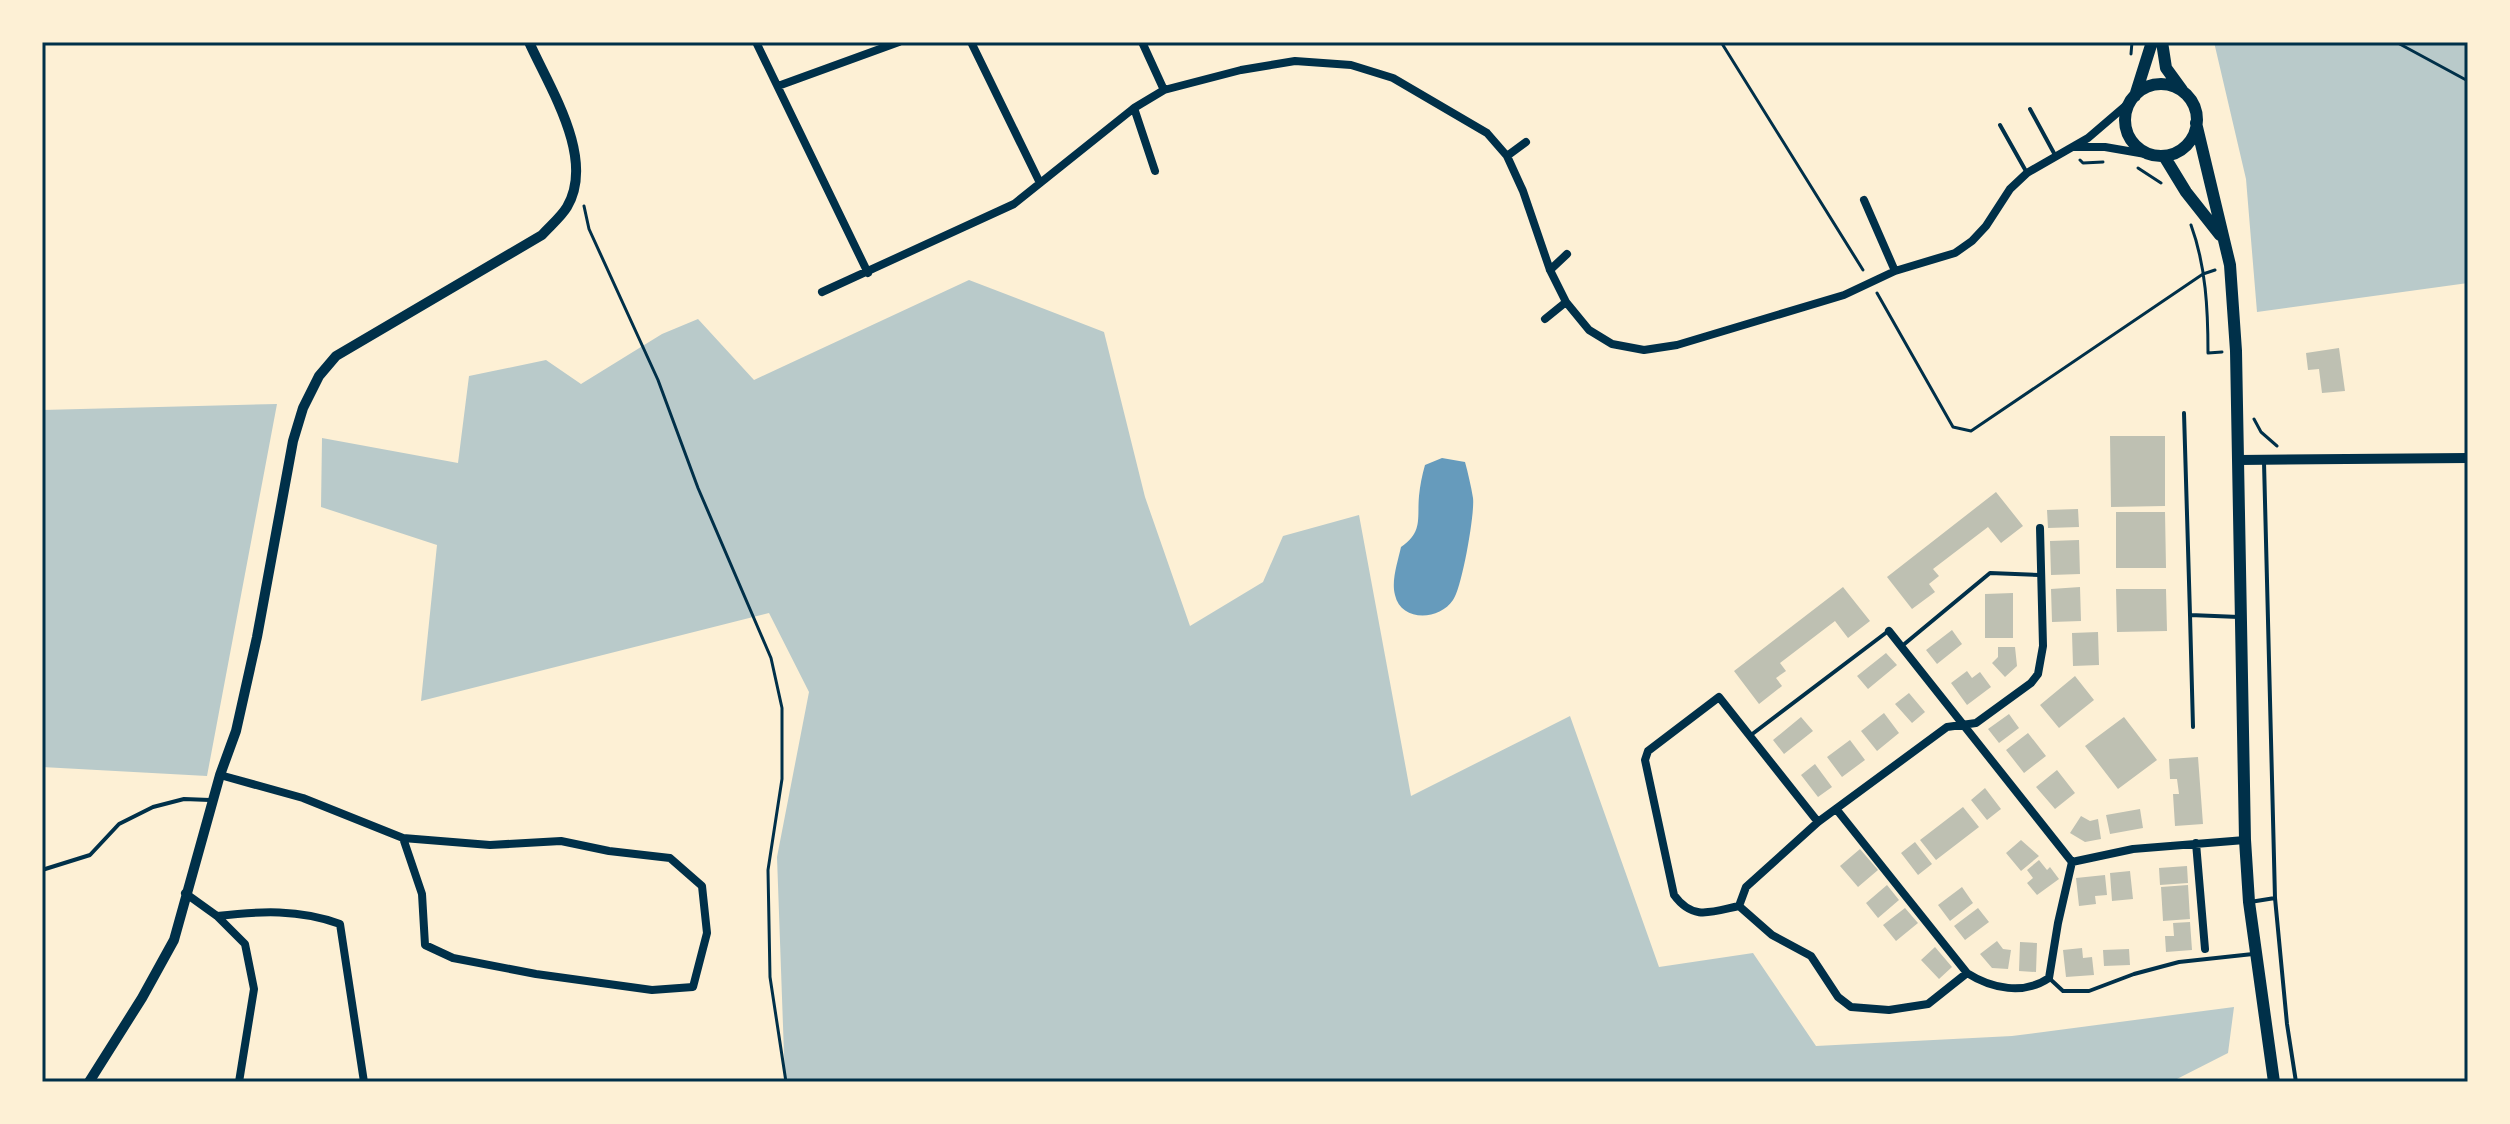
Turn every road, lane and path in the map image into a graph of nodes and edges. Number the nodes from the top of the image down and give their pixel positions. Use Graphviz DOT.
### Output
graph roads {
  1 [pos="529,42"];
  2 [pos="756,42"];
  3 [pos="899,42"];
  4 [pos="971,42"];
  5 [pos="1142,42"];
  6 [pos="1721,42"];
  7 [pos="2132,42"];
  8 [pos="2152,42"];
  9 [pos="2162,42"];
  10 [pos="2396,42"];
  11 [pos="2130,61"];
  12 [pos="2468,81"];
  13 [pos="778,86"];
  14 [pos="1164,90"];
  15 [pos="2132,99"];
  16 [pos="2192,102"];
  17 [pos="1134,108"];
  18 [pos="2030,109"];
  19 [pos="2196,123"];
  20 [pos="2000,125"];
  21 [pos="1526,142"];
  22 [pos="2072,147"];
  23 [pos="2055,155"];
  24 [pos="1507,156"];
  25 [pos="2160,156"];
  26 [pos="2107,162"];
  27 [pos="2136,167"];
  28 [pos="1155,171"];
  29 [pos="2027,173"];
  30 [pos="1040,183"];
  31 [pos="2164,185"];
  32 [pos="1864,200"];
  33 [pos="583,202"];
  34 [pos="2188,219"];
  35 [pos="2222,237"];
  36 [pos="1567,254"];
  37 [pos="2230,265"];
  38 [pos="1550,270"];
  39 [pos="1895,271"];
  40 [pos="868,273"];
  41 [pos="2203,274"];
  42 [pos="1871,284"];
  43 [pos="822,292"];
  44 [pos="1566,302"];
  45 [pos="1545,319"];
  46 [pos="2236,351"];
  47 [pos="2253,406"];
  48 [pos="2184,413"];
  49 [pos="2279,447"];
  50 [pos="2468,458"];
  51 [pos="2264,459"];
  52 [pos="2239,460"];
  53 [pos="2040,528"];
  54 [pos="2041,575"];
  55 [pos="2190,615"];
  56 [pos="2242,617"];
  57 [pos="1889,631"];
  58 [pos="1901,646"];
  59 [pos="1963,725"];
  60 [pos="2193,727"];
  61 [pos="1750,736"];
  62 [pos="220,775"];
  63 [pos="212,801"];
  64 [pos="1837,810"];
  65 [pos="1818,822"];
  66 [pos="403,838"];
  67 [pos="2245,840"];
  68 [pos="2196,843"];
  69 [pos="2072,862"];
  70 [pos="42,870"];
  71 [pos="185,893"];
  72 [pos="2275,898"];
  73 [pos="2249,902"];
  74 [pos="1739,906"];
  75 [pos="217,916"];
  76 [pos="2205,949"];
  77 [pos="2256,954"];
  78 [pos="1967,973"];
  79 [pos="2049,978"];
  80 [pos="89,1082"];
  81 [pos="239,1082"];
  82 [pos="364,1082"];
  83 [pos="786,1082"];
  84 [pos="2274,1082"];
  85 [pos="2296,1082"];
  1 -- 62 [label="street"];
  2 -- 13 [label="street"];
  3 -- 13 [label="street"];
  4 -- 30 [label="street"];
  5 -- 14 [label="street"];
  6 -- 42 [label="path"];
  7 -- 11 [label="path"];
  8 -- 15 [label="main road"];
  9 -- 16 [label="main road"];
  10 -- 12 [label="path"];
  13 -- 40 [label="street"];
  14 -- 17 [label="street"];
  14 -- 24 [label="street"];
  15 -- 16 [label="main road"];
  15 -- 22 [label="street"];
  15 -- 25 [label="main road"];
  16 -- 19 [label="main road"];
  17 -- 28 [label="street"];
  17 -- 30 [label="street"];
  18 -- 23 [label="lane"];
  19 -- 25 [label="main road"];
  19 -- 35 [label="main road"];
  20 -- 29 [label="lane"];
  21 -- 24 [label="street"];
  22 -- 23 [label="street"];
  22 -- 25 [label="street"];
  22 -- 26 [label="path"];
  23 -- 29 [label="street"];
  24 -- 38 [label="street"];
  25 -- 35 [label="main road"];
  27 -- 31 [label="path"];
  29 -- 39 [label="street"];
  30 -- 40 [label="street"];
  32 -- 39 [label="street"];
  33 -- 83 [label="path"];
  34 -- 41 [label="path"];
  35 -- 37 [label="main road"];
  36 -- 38 [label="street"];
  37 -- 41 [label="path"];
  37 -- 46 [label="main road"];
  38 -- 44 [label="street"];
  39 -- 42 [label="street"];
  40 -- 43 [label="street"];
  41 -- 42 [label="path"];
  41 -- 46 [label="path"];
  42 -- 44 [label="street"];
  44 -- 45 [label="street"];
  46 -- 52 [label="main road"];
  47 -- 49 [label="path"];
  48 -- 55 [label="lane"];
  50 -- 51 [label="street"];
  51 -- 52 [label="street"];
  51 -- 72 [label="lane"];
  52 -- 56 [label="main road"];
  53 -- 54 [label="street"];
  54 -- 58 [label="lane"];
  54 -- 59 [label="street"];
  55 -- 56 [label="lane"];
  55 -- 60 [label="lane"];
  56 -- 67 [label="main road"];
  57 -- 58 [label="street"];
  57 -- 61 [label="lane"];
  58 -- 59 [label="street"];
  59 -- 64 [label="street"];
  59 -- 69 [label="street"];
  61 -- 65 [label="street"];
  61 -- 74 [label="street"];
  62 -- 63 [label="street"];
  62 -- 66 [label="street"];
  63 -- 70 [label="lane"];
  63 -- 71 [label="street"];
  64 -- 65 [label="street"];
  64 -- 78 [label="street"];
  65 -- 74 [label="street"];
  66 -- 66 [label="street"];
  67 -- 68 [label="street"];
  67 -- 73 [label="main road"];
  68 -- 69 [label="street"];
  68 -- 76 [label="street"];
  69 -- 79 [label="street"];
  71 -- 75 [label="street"];
  71 -- 80 [label="street"];
  72 -- 73 [label="lane"];
  72 -- 85 [label="lane"];
  73 -- 77 [label="main road"];
  74 -- 78 [label="street"];
  75 -- 81 [label="street"];
  75 -- 82 [label="street"];
  77 -- 79 [label="lane"];
  77 -- 84 [label="main road"];
  78 -- 79 [label="street"];
}
